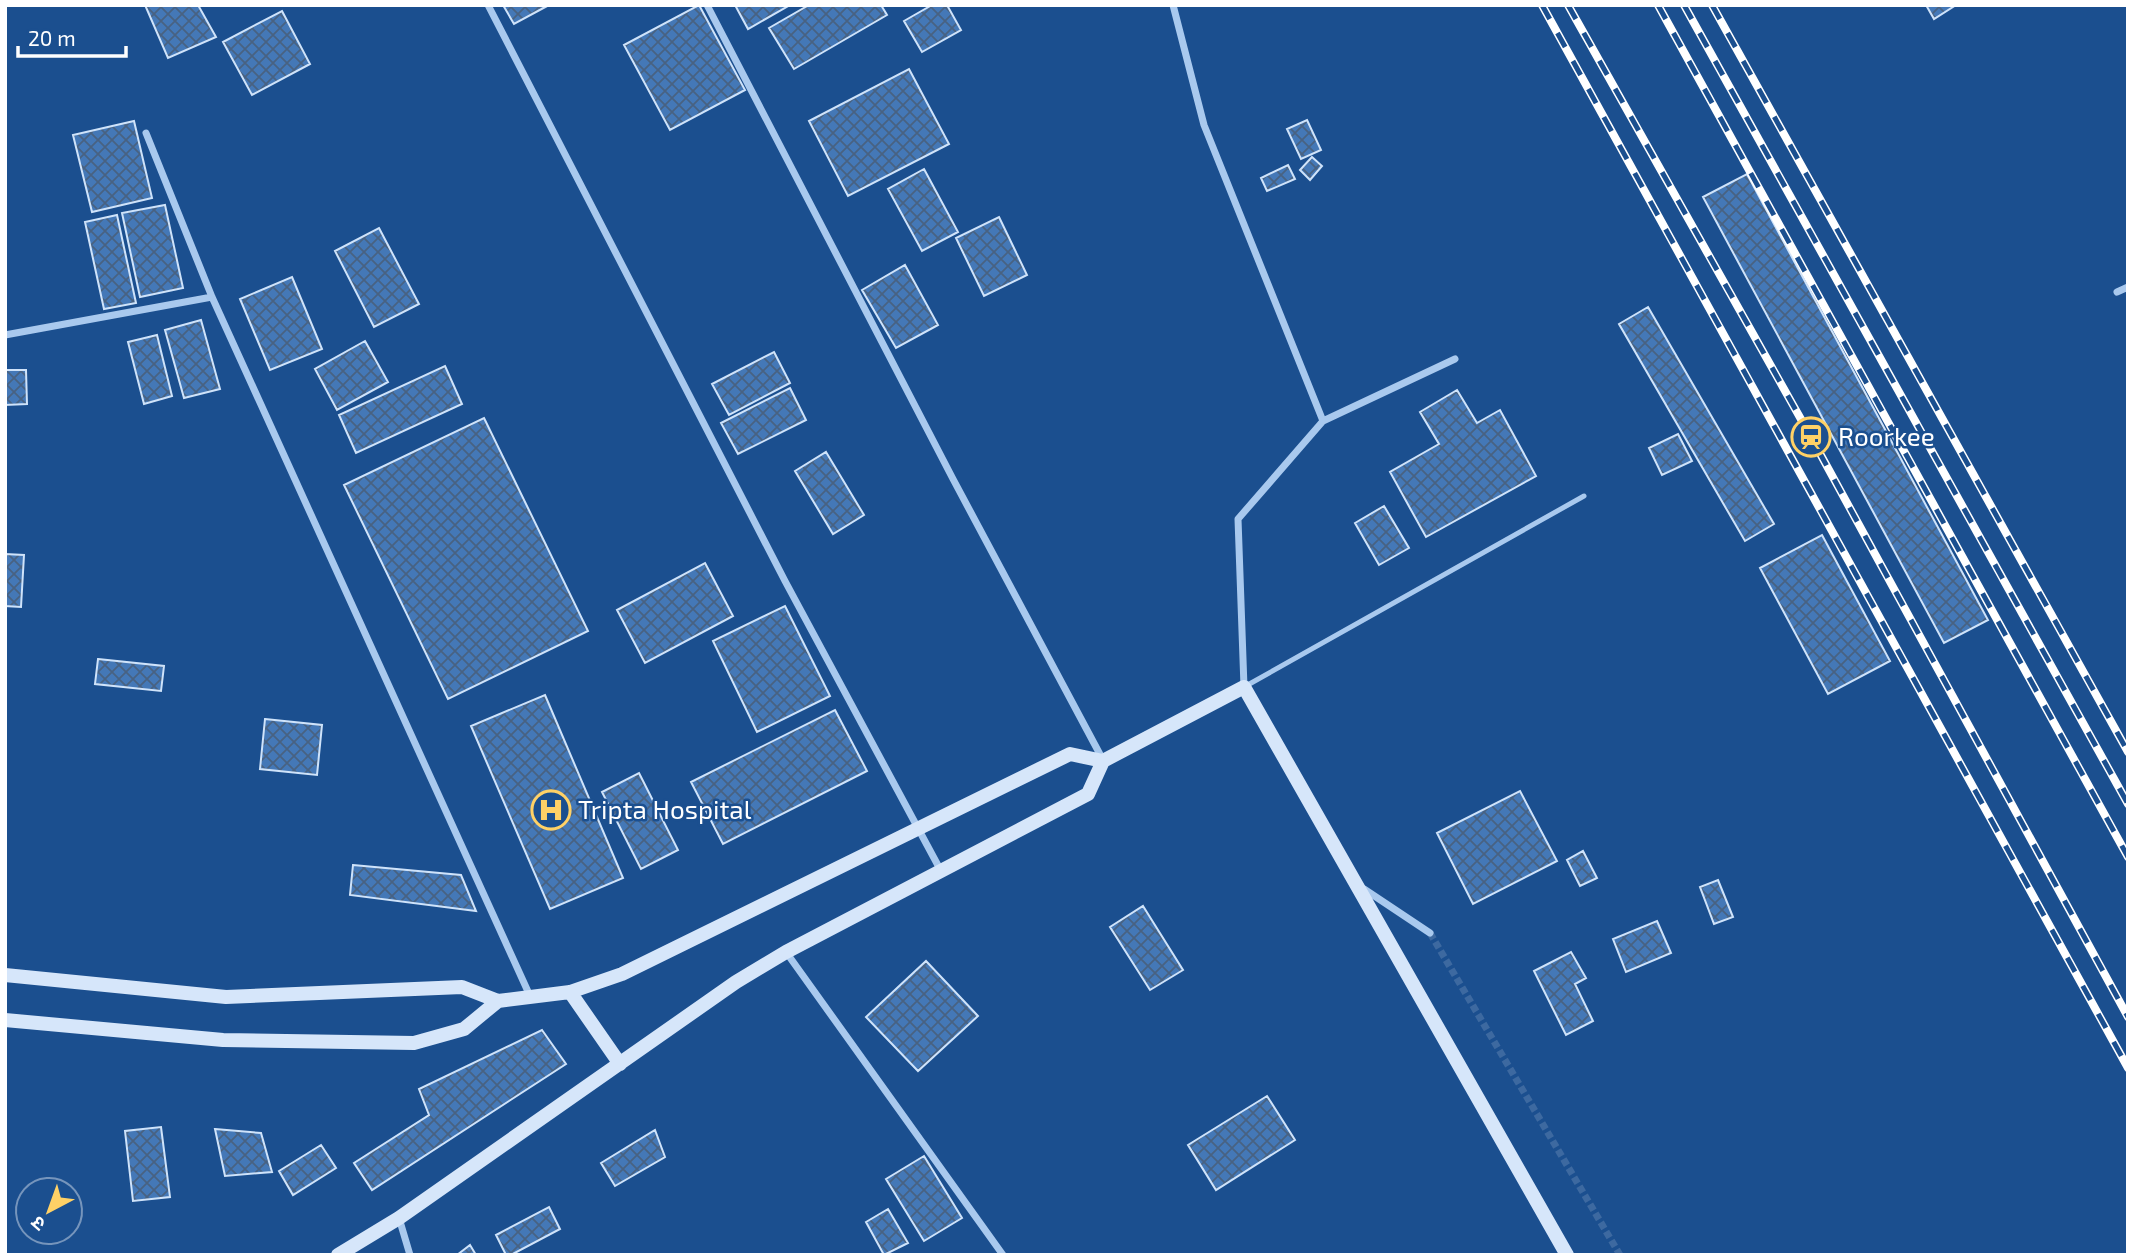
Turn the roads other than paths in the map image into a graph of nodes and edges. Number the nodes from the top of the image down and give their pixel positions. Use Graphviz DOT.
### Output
graph roads {
  1 [pos="488,5"];
  2 [pos="707,5"];
  3 [pos="1173,5"];
  4 [pos="146,133"];
  5 [pos="2128,287"];
  6 [pos="2117,292"];
  7 [pos="212,298"];
  8 [pos="5,335"];
  9 [pos="1455,359"];
  10 [pos="1323,421"];
  11 [pos="1584,496"];
  12 [pos="1244,687"];
  13 [pos="1103,761"];
  14 [pos="918,828"];
  15 [pos="941,871"];
  16 [pos="1358,886"];
  17 [pos="1430,933"];
  18 [pos="786,952"];
  19 [pos="5,975"];
  20 [pos="570,992"];
  21 [pos="530,996"];
  22 [pos="498,1000"];
  23 [pos="5,1020"];
  24 [pos="620,1064"];
  25 [pos="399,1218"];
  26 [pos="338,1255"];
  27 [pos="410,1255"];
  28 [pos="1003,1255"];
  29 [pos="1567,1255"];
  1 -- 14 [label="street"];
  2 -- 13 [label="street"];
  3 -- 10 [label="street"];
  4 -- 7 [label="street"];
  5 -- 6 [label="street"];
  7 -- 8 [label="street"];
  7 -- 21 [label="street"];
  9 -- 10 [label="street"];
  10 -- 12 [label="street"];
  11 -- 12 [label="lane"];
  12 -- 13 [label="main road"];
  12 -- 16 [label="main road"];
  13 -- 14 [label="main road"];
  13 -- 15 [label="main road"];
  14 -- 15 [label="street"];
  14 -- 20 [label="main road"];
  15 -- 18 [label="main road"];
  16 -- 17 [label="street"];
  16 -- 29 [label="main road"];
  18 -- 24 [label="main road"];
  18 -- 28 [label="street"];
  19 -- 22 [label="main road"];
  20 -- 21 [label="main road"];
  20 -- 24 [label="main road"];
  21 -- 22 [label="main road"];
  22 -- 23 [label="main road"];
  24 -- 25 [label="main road"];
  25 -- 26 [label="main road"];
  25 -- 27 [label="street"];
}
